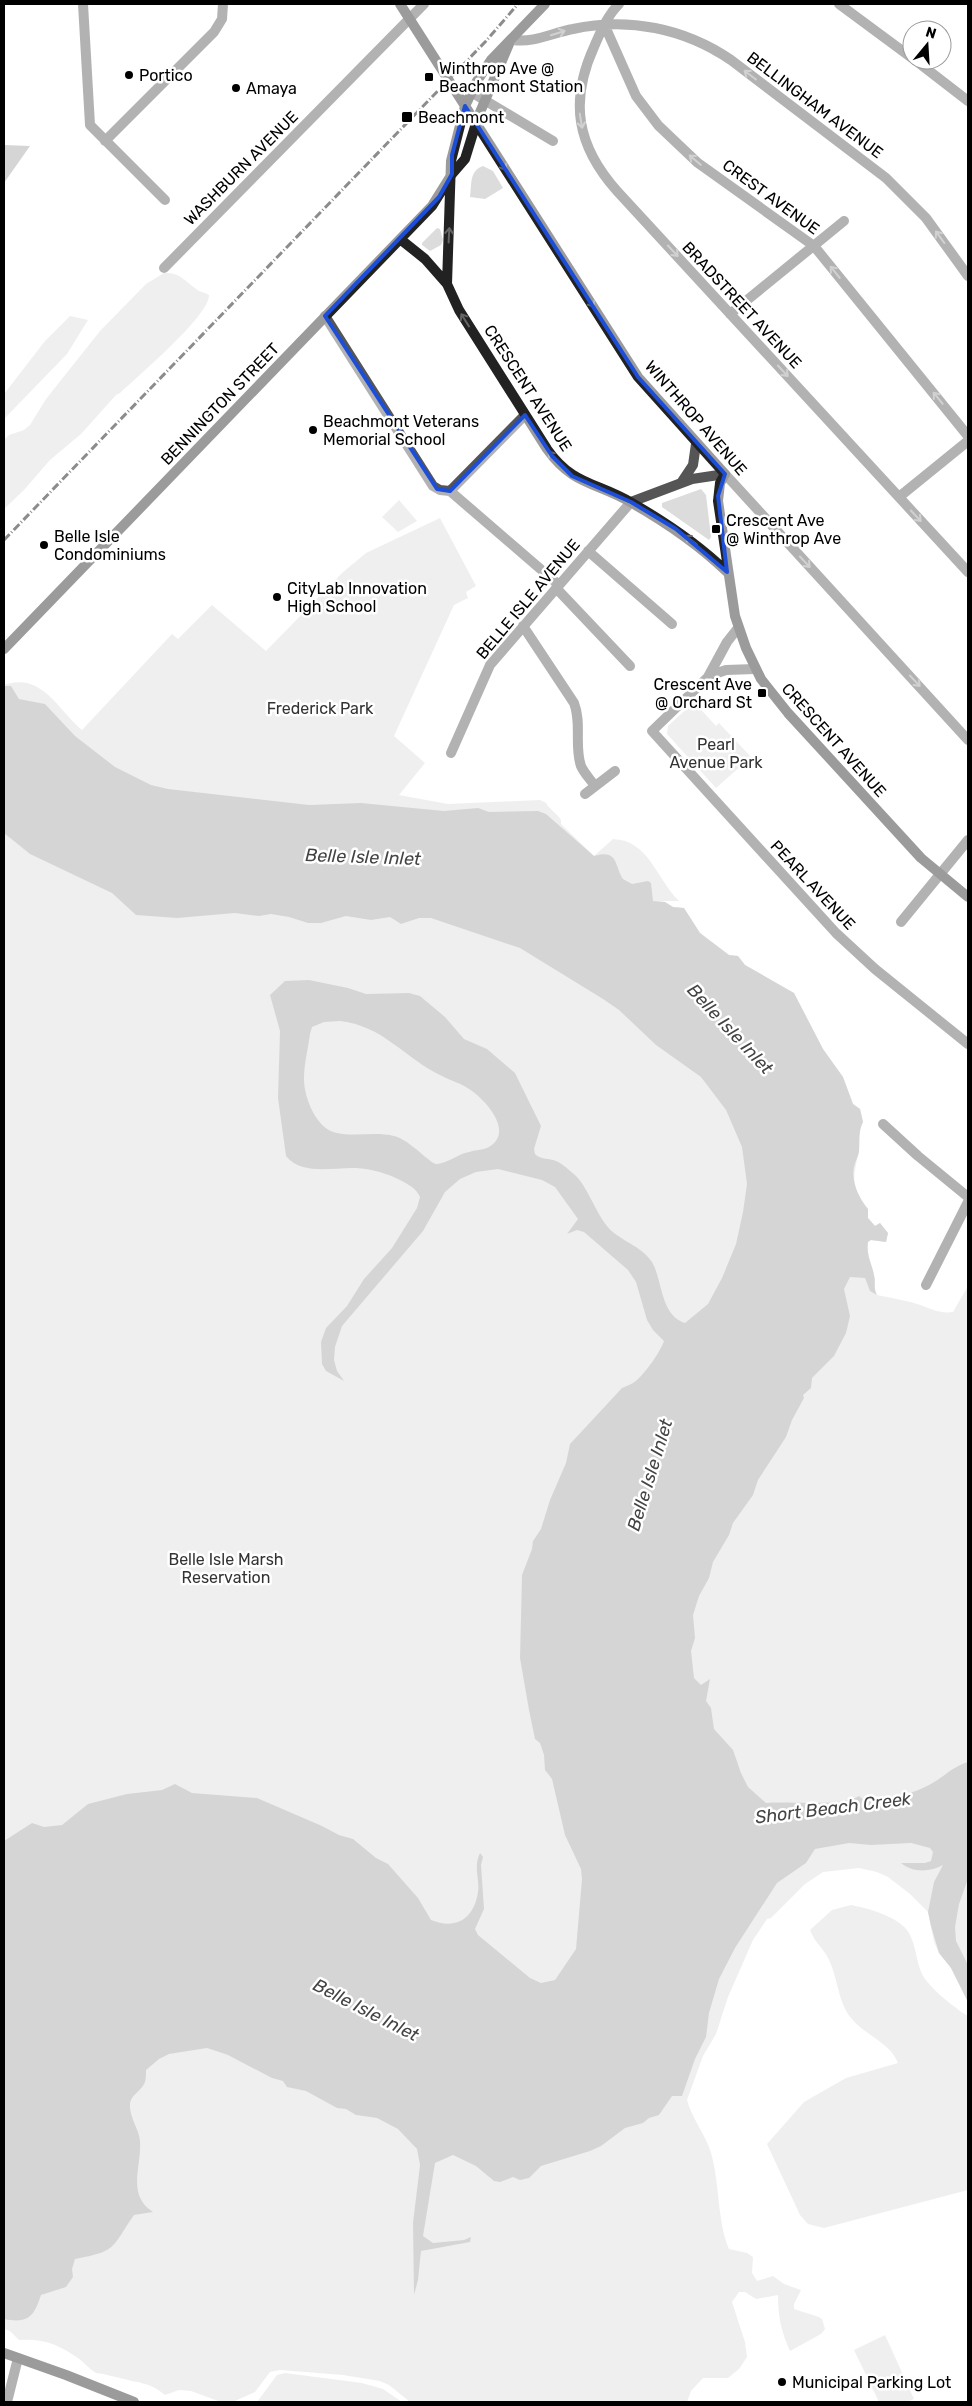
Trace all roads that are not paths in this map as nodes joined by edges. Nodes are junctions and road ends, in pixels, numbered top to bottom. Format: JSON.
{"nodes":[{"id":1,"x":83,"y":4,"type":"edge"},
{"id":2,"x":223,"y":4,"type":"edge"},
{"id":3,"x":400,"y":4,"type":"edge"},
{"id":4,"x":424,"y":4,"type":"edge"},
{"id":5,"x":545,"y":4,"type":"edge"},
{"id":6,"x":618,"y":4,"type":"edge"},
{"id":7,"x":839,"y":4,"type":"edge"},
{"id":8,"x":410,"y":18,"type":"junction"},
{"id":9,"x":604,"y":24,"type":"junction"},
{"id":10,"x":511,"y":42,"type":"junction"},
{"id":11,"x":902,"y":51,"type":"edge"},
{"id":12,"x":928,"y":70,"type":"edge"},
{"id":13,"x":472,"y":92,"type":"junction"},
{"id":14,"x":485,"y":100,"type":"junction"},
{"id":15,"x":968,"y":101,"type":"edge"},
{"id":16,"x":465,"y":106,"type":"junction"},
{"id":17,"x":476,"y":123,"type":"junction"},
{"id":18,"x":106,"y":141,"type":"junction"},
{"id":19,"x":553,"y":141,"type":"dead end"},
{"id":20,"x":452,"y":174,"type":"junction"},
{"id":21,"x":165,"y":200,"type":"dead end"},
{"id":22,"x":844,"y":221,"type":"dead end"},
{"id":23,"x":400,"y":239,"type":"junction"},
{"id":24,"x":814,"y":246,"type":"junction"},
{"id":25,"x":164,"y":268,"type":"dead end"},
{"id":26,"x":968,"y":276,"type":"edge"},
{"id":27,"x":447,"y":284,"type":"junction"},
{"id":28,"x":730,"y":314,"type":"junction"},
{"id":29,"x":326,"y":316,"type":"junction"},
{"id":30,"x":525,"y":415,"type":"junction"},
{"id":31,"x":968,"y":436,"type":"edge"},
{"id":32,"x":968,"y":441,"type":"edge"},
{"id":33,"x":696,"y":444,"type":"junction"},
{"id":34,"x":724,"y":474,"type":"junction"},
{"id":35,"x":680,"y":483,"type":"junction"},
{"id":36,"x":450,"y":491,"type":"junction"},
{"id":37,"x":899,"y":497,"type":"junction"},
{"id":38,"x":630,"y":502,"type":"junction"},
{"id":39,"x":588,"y":551,"type":"junction"},
{"id":40,"x":727,"y":572,"type":"junction"},
{"id":41,"x":968,"y":572,"type":"edge"},
{"id":42,"x":557,"y":586,"type":"junction"},
{"id":43,"x":672,"y":624,"type":"dead end"},
{"id":44,"x":522,"y":626,"type":"junction"},
{"id":45,"x":738,"y":628,"type":"junction"},
{"id":46,"x":4,"y":649,"type":"edge"},
{"id":47,"x":630,"y":666,"type":"dead end"},
{"id":48,"x":755,"y":669,"type":"junction"},
{"id":49,"x":708,"y":677,"type":"junction"},
{"id":50,"x":968,"y":740,"type":"edge"},
{"id":51,"x":451,"y":753,"type":"dead end"},
{"id":52,"x":615,"y":771,"type":"dead end"},
{"id":53,"x":595,"y":786,"type":"junction"},
{"id":54,"x":585,"y":794,"type":"dead end"},
{"id":55,"x":968,"y":840,"type":"edge"},
{"id":56,"x":940,"y":874,"type":"junction"},
{"id":57,"x":968,"y":898,"type":"edge"},
{"id":58,"x":901,"y":922,"type":"dead end"},
{"id":59,"x":968,"y":1044,"type":"edge"},
{"id":60,"x":883,"y":1124,"type":"dead end"},
{"id":61,"x":968,"y":1196,"type":"edge"},
{"id":62,"x":968,"y":1202,"type":"edge"},
{"id":63,"x":926,"y":1285,"type":"dead end"},
{"id":64,"x":4,"y":2353,"type":"edge"},
{"id":65,"x":18,"y":2358,"type":"junction"},
{"id":66,"x":128,"y":2401,"type":"edge"},
{"id":67,"x":7,"y":2402,"type":"edge"}],
"edges":[{"from":1,"to":18,"type":"street"},
{"from":2,"to":18,"type":"street"},
{"from":3,"to":8,"type":"street","name":"WINTHROP AVENUE"},
{"from":4,"to":8,"type":"street","name":"WASHBURN AVENUE"},
{"from":5,"to":10,"type":"street","name":"BENNINGTON STREET"},
{"from":6,"to":9,"type":"street","name":"BRADSTREET AVENUE"},
{"from":7,"to":11,"type":"street"},
{"from":8,"to":16,"type":"street","name":"WINTHROP AVENUE"},
{"from":8,"to":25,"type":"street","name":"WASHBURN AVENUE"},
{"from":10,"to":9,"type":"street","name":"BELLINGHAM AVENUE","one_way":true},
{"from":24,"to":9,"type":"street","name":"CREST AVENUE","one_way":true},
{"from":26,"to":9,"type":"street","name":"BELLINGHAM AVENUE","one_way":true},
{"from":9,"to":28,"type":"street","name":"BRADSTREET AVENUE","one_way":true},
{"from":10,"to":13,"type":"street","name":"BENNINGTON STREET"},
{"from":10,"to":14,"type":"street","name":"BENNINGTON STREET"},
{"from":12,"to":15,"type":"street"},
{"from":13,"to":14,"type":"street"},
{"from":13,"to":16,"type":"street","name":"BENNINGTON STREET"},
{"from":14,"to":17,"type":"street","name":"BENNINGTON STREET"},
{"from":14,"to":19,"type":"street"},
{"from":16,"to":17,"type":"street","name":"WINTHROP AVENUE"},
{"from":16,"to":20,"type":"street","name":"BENNINGTON STREET"},
{"from":17,"to":20,"type":"street","name":"BENNINGTON STREET"},
{"from":17,"to":33,"type":"street","name":"WINTHROP AVENUE","one_way":true},
{"from":18,"to":21,"type":"street"},
{"from":20,"to":23,"type":"street","name":"BENNINGTON STREET"},
{"from":27,"to":20,"type":"street","name":"CRESCENT AVENUE","one_way":true},
{"from":22,"to":24,"type":"street"},
{"from":23,"to":27,"type":"street","name":"CRESCENT AVENUE"},
{"from":23,"to":29,"type":"street","name":"BENNINGTON STREET"},
{"from":24,"to":28,"type":"street"},
{"from":31,"to":24,"type":"street","name":"CREST AVENUE","one_way":true},
{"from":30,"to":27,"type":"street","name":"CRESCENT AVENUE","one_way":true},
{"from":28,"to":37,"type":"street","name":"BRADSTREET AVENUE","one_way":true},
{"from":29,"to":36,"type":"street"},
{"from":29,"to":46,"type":"street","name":"BENNINGTON STREET"},
{"from":30,"to":36,"type":"street"},
{"from":38,"to":30,"type":"street","name":"CRESCENT AVENUE","one_way":true},
{"from":32,"to":37,"type":"street"},
{"from":33,"to":34,"type":"street","name":"WINTHROP AVENUE"},
{"from":33,"to":35,"type":"street"},
{"from":34,"to":35,"type":"street"},
{"from":34,"to":40,"type":"street","name":"CRESCENT AVENUE"},
{"from":34,"to":50,"type":"street","name":"WINTHROP AVENUE","one_way":true},
{"from":35,"to":38,"type":"street"},
{"from":36,"to":42,"type":"street"},
{"from":37,"to":41,"type":"street","name":"BRADSTREET AVENUE","one_way":true},
{"from":38,"to":39,"type":"street","name":"BELLE ISLE AVENUE"},
{"from":40,"to":38,"type":"street","name":"CRESCENT AVENUE","one_way":true},
{"from":39,"to":42,"type":"street","name":"BELLE ISLE AVENUE"},
{"from":39,"to":43,"type":"street"},
{"from":40,"to":45,"type":"street","name":"CRESCENT AVENUE"},
{"from":42,"to":44,"type":"street","name":"BELLE ISLE AVENUE"},
{"from":42,"to":47,"type":"street"},
{"from":44,"to":51,"type":"street","name":"BELLE ISLE AVENUE"},
{"from":44,"to":53,"type":"street"},
{"from":45,"to":48,"type":"street","name":"CRESCENT AVENUE"},
{"from":45,"to":49,"type":"street"},
{"from":48,"to":49,"type":"street"},
{"from":48,"to":56,"type":"street","name":"CRESCENT AVENUE"},
{"from":49,"to":59,"type":"street","name":"PEARL AVENUE"},
{"from":52,"to":53,"type":"street"},
{"from":53,"to":54,"type":"street"},
{"from":55,"to":56,"type":"street"},
{"from":56,"to":57,"type":"street","name":"CRESCENT AVENUE"},
{"from":56,"to":58,"type":"street"},
{"from":60,"to":61,"type":"street"},
{"from":62,"to":63,"type":"street"},
{"from":64,"to":65,"type":"street"},
{"from":65,"to":66,"type":"street"},
{"from":65,"to":67,"type":"street"}]}
